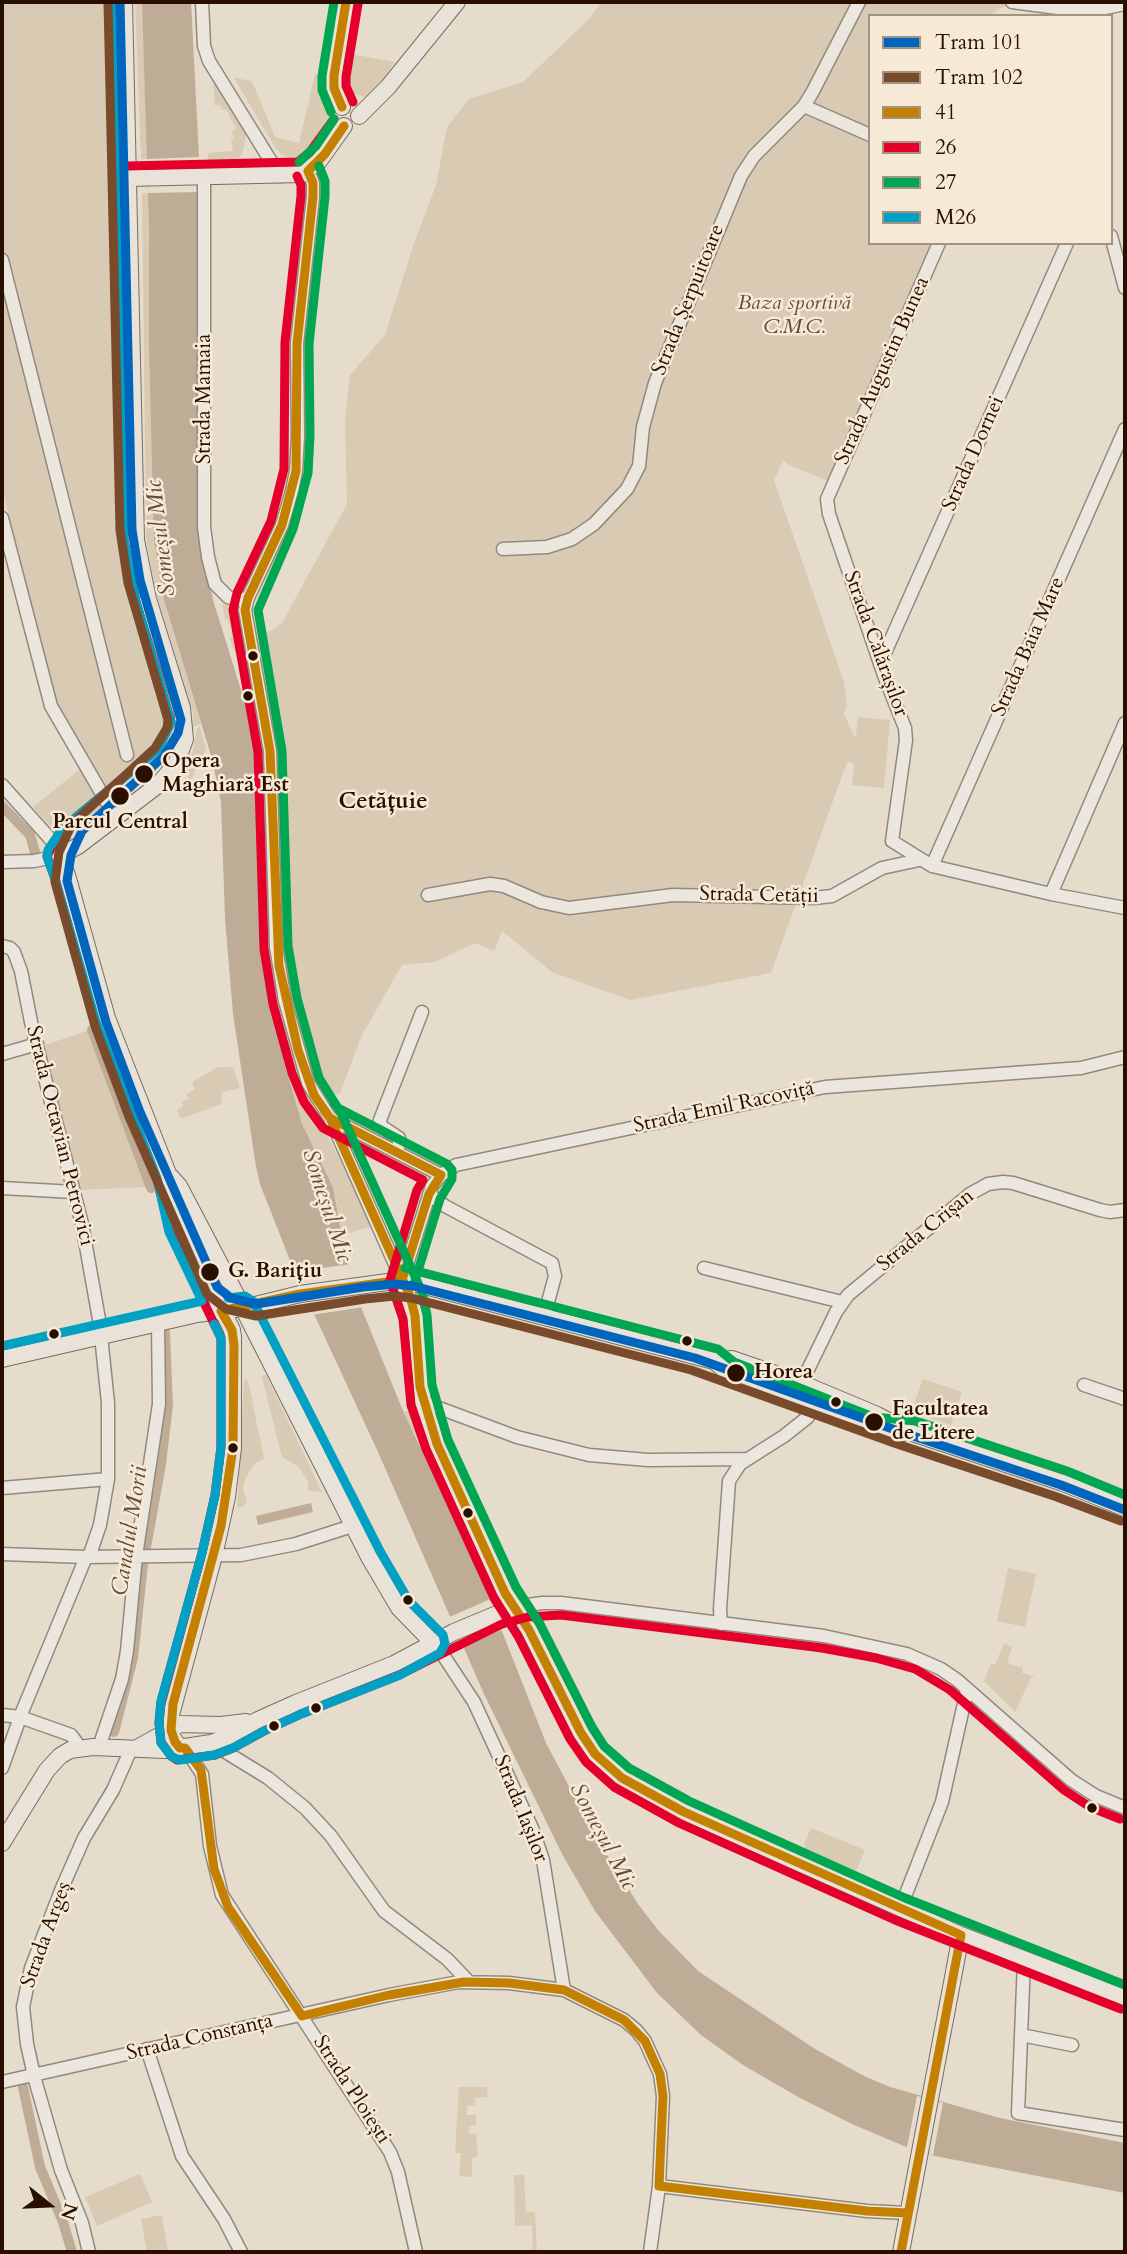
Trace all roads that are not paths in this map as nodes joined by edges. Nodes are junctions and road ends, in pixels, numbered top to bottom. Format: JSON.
{"nodes":[{"id":1,"x":124,"y":2,"type":"edge"},
{"id":2,"x":202,"y":2,"type":"edge"},
{"id":3,"x":346,"y":2,"type":"edge"},
{"id":4,"x":457,"y":2,"type":"edge"},
{"id":5,"x":859,"y":2,"type":"edge"},
{"id":6,"x":1012,"y":2,"type":"edge"},
{"id":7,"x":1125,"y":4,"type":"edge"},
{"id":8,"x":804,"y":106,"type":"junction"},
{"id":9,"x":342,"y":107,"type":"junction"},
{"id":10,"x":359,"y":116,"type":"junction"},
{"id":11,"x":344,"y":126,"type":"junction"},
{"id":12,"x":868,"y":134,"type":"edge"},
{"id":13,"x":308,"y":171,"type":"junction"},
{"id":14,"x":201,"y":175,"type":"junction"},
{"id":15,"x":280,"y":176,"type":"junction"},
{"id":16,"x":128,"y":178,"type":"junction"},
{"id":17,"x":1113,"y":244,"type":"edge"},
{"id":18,"x":938,"y":245,"type":"edge"},
{"id":19,"x":1066,"y":245,"type":"edge"},
{"id":20,"x":2,"y":260,"type":"edge"},
{"id":21,"x":1125,"y":288,"type":"edge"},
{"id":22,"x":1125,"y":429,"type":"edge"},
{"id":23,"x":827,"y":499,"type":"joint"},
{"id":24,"x":2,"y":518,"type":"edge"},
{"id":25,"x":503,"y":549,"type":"dead end"},
{"id":26,"x":248,"y":598,"type":"junction"},
{"id":27,"x":880,"y":664,"type":"junction"},
{"id":28,"x":1125,"y":723,"type":"edge"},
{"id":29,"x":127,"y":755,"type":"dead end"},
{"id":30,"x":2,"y":785,"type":"edge"},
{"id":31,"x":109,"y":806,"type":"dead end"},
{"id":32,"x":892,"y":841,"type":"junction"},
{"id":33,"x":59,"y":856,"type":"junction"},
{"id":34,"x":2,"y":862,"type":"edge"},
{"id":35,"x":926,"y":863,"type":"junction"},
{"id":36,"x":887,"y":867,"type":"junction"},
{"id":37,"x":1051,"y":894,"type":"junction"},
{"id":38,"x":428,"y":895,"type":"dead end"},
{"id":39,"x":1125,"y":908,"type":"edge"},
{"id":40,"x":2,"y":946,"type":"edge"},
{"id":41,"x":422,"y":1012,"type":"dead end"},
{"id":42,"x":37,"y":1044,"type":"junction"},
{"id":43,"x":2,"y":1054,"type":"edge"},
{"id":44,"x":1125,"y":1057,"type":"edge"},
{"id":45,"x":330,"y":1118,"type":"junction"},
{"id":46,"x":395,"y":1151,"type":"junction"},
{"id":47,"x":440,"y":1175,"type":"junction"},
{"id":48,"x":169,"y":1176,"type":"junction"},
{"id":49,"x":2,"y":1188,"type":"edge"},
{"id":50,"x":74,"y":1192,"type":"junction"},
{"id":51,"x":429,"y":1194,"type":"junction"},
{"id":52,"x":1125,"y":1210,"type":"edge"},
{"id":53,"x":386,"y":1240,"type":"junction"},
{"id":54,"x":415,"y":1240,"type":"junction"},
{"id":55,"x":704,"y":1268,"type":"dead end"},
{"id":56,"x":402,"y":1280,"type":"junction"},
{"id":57,"x":842,"y":1303,"type":"junction"},
{"id":58,"x":243,"y":1308,"type":"junction"},
{"id":59,"x":221,"y":1311,"type":"junction"},
{"id":60,"x":544,"y":1317,"type":"junction"},
{"id":61,"x":158,"y":1323,"type":"junction"},
{"id":62,"x":102,"y":1336,"type":"junction"},
{"id":63,"x":2,"y":1359,"type":"edge"},
{"id":64,"x":714,"y":1361,"type":"junction"},
{"id":65,"x":801,"y":1383,"type":"junction"},
{"id":66,"x":1084,"y":1385,"type":"dead end"},
{"id":67,"x":1125,"y":1399,"type":"edge"},
{"id":68,"x":423,"y":1402,"type":"junction"},
{"id":69,"x":802,"y":1402,"type":"junction"},
{"id":70,"x":912,"y":1433,"type":"junction"},
{"id":71,"x":748,"y":1458,"type":"junction"},
{"id":72,"x":108,"y":1479,"type":"junction"},
{"id":73,"x":2,"y":1488,"type":"edge"},
{"id":74,"x":1125,"y":1508,"type":"edge"},
{"id":75,"x":352,"y":1526,"type":"junction"},
{"id":76,"x":2,"y":1554,"type":"edge"},
{"id":77,"x":142,"y":1556,"type":"junction"},
{"id":78,"x":214,"y":1556,"type":"junction"},
{"id":79,"x":88,"y":1557,"type":"junction"},
{"id":80,"x":506,"y":1610,"type":"junction"},
{"id":81,"x":721,"y":1624,"type":"junction"},
{"id":82,"x":433,"y":1643,"type":"junction"},
{"id":83,"x":967,"y":1690,"type":"junction"},
{"id":84,"x":2,"y":1715,"type":"edge"},
{"id":85,"x":20,"y":1717,"type":"junction"},
{"id":86,"x":258,"y":1720,"type":"junction"},
{"id":87,"x":171,"y":1730,"type":"junction"},
{"id":88,"x":211,"y":1744,"type":"junction"},
{"id":89,"x":80,"y":1747,"type":"junction"},
{"id":90,"x":99,"y":1747,"type":"junction"},
{"id":91,"x":183,"y":1748,"type":"junction"},
{"id":92,"x":134,"y":1749,"type":"junction"},
{"id":93,"x":2,"y":1768,"type":"edge"},
{"id":94,"x":1125,"y":1808,"type":"edge"},
{"id":95,"x":2,"y":1843,"type":"edge"},
{"id":96,"x":900,"y":1909,"type":"junction"},
{"id":97,"x":961,"y":1935,"type":"junction"},
{"id":98,"x":1024,"y":1960,"type":"junction"},
{"id":99,"x":469,"y":1982,"type":"junction"},
{"id":100,"x":564,"y":1990,"type":"junction"},
{"id":101,"x":1125,"y":1998,"type":"edge"},
{"id":102,"x":302,"y":2016,"type":"junction"},
{"id":103,"x":1021,"y":2035,"type":"junction"},
{"id":104,"x":1072,"y":2045,"type":"dead end"},
{"id":105,"x":147,"y":2049,"type":"junction"},
{"id":106,"x":34,"y":2077,"type":"junction"},
{"id":107,"x":2,"y":2082,"type":"edge"},
{"id":108,"x":1125,"y":2130,"type":"edge"},
{"id":109,"x":659,"y":2186,"type":"junction"},
{"id":110,"x":907,"y":2213,"type":"junction"},
{"id":111,"x":89,"y":2252,"type":"edge"},
{"id":112,"x":241,"y":2252,"type":"edge"},
{"id":113,"x":416,"y":2252,"type":"edge"},
{"id":114,"x":650,"y":2252,"type":"edge"},
{"id":115,"x":901,"y":2252,"type":"edge"}],
"edges":[{"from":1,"to":16,"type":"main road"},
{"from":2,"to":15,"type":"street"},
{"from":3,"to":9,"type":"main road"},
{"from":4,"to":10,"type":"main road"},
{"from":5,"to":8,"type":"street","name":"Strada Șerpuitoare"},
{"from":6,"to":7,"type":"street"},
{"from":8,"to":12,"type":"street"},
{"from":8,"to":25,"type":"street","name":"Strada Șerpuitoare"},
{"from":9,"to":10,"type":"main road"},
{"from":9,"to":11,"type":"main road"},
{"from":10,"to":11,"type":"main road"},
{"from":11,"to":13,"type":"main road"},
{"from":13,"to":15,"type":"main road"},
{"from":13,"to":26,"type":"street"},
{"from":14,"to":15,"type":"main road"},
{"from":14,"to":16,"type":"main road"},
{"from":14,"to":26,"type":"street","name":"Strada Mamaia"},
{"from":16,"to":33,"type":"main road"},
{"from":17,"to":21,"type":"street"},
{"from":18,"to":23,"type":"street","name":"Strada Augustin Bunea"},
{"from":19,"to":27,"type":"street","name":"Strada Dornei"},
{"from":20,"to":29,"type":"street"},
{"from":22,"to":35,"type":"street","name":"Strada Baia Mare"},
{"from":23,"to":27,"type":"street","name":"Strada Călărașilor"},
{"from":24,"to":31,"type":"street"},
{"from":26,"to":45,"type":"street"},
{"from":27,"to":32,"type":"street","name":"Strada Călărașilor"},
{"from":28,"to":37,"type":"street"},
{"from":30,"to":33,"type":"street"},
{"from":32,"to":35,"type":"street"},
{"from":32,"to":36,"type":"street","name":"Strada Călărașilor"},
{"from":33,"to":34,"type":"street"},
{"from":33,"to":48,"type":"main road"},
{"from":35,"to":36,"type":"street","name":"Strada Cetății"},
{"from":35,"to":37,"type":"street","name":"Strada Cetății"},
{"from":36,"to":38,"type":"street","name":"Strada Cetății"},
{"from":37,"to":39,"type":"street","name":"Strada Cetății"},
{"from":40,"to":42,"type":"street","name":"Strada Octavian Petrovici"},
{"from":41,"to":46,"type":"street"},
{"from":42,"to":43,"type":"street"},
{"from":42,"to":50,"type":"street","name":"Strada Octavian Petrovici"},
{"from":44,"to":47,"type":"street","name":"Strada Emil Racoviță"},
{"from":45,"to":46,"type":"street"},
{"from":45,"to":53,"type":"street"},
{"from":46,"to":47,"type":"street"},
{"from":47,"to":51,"type":"street"},
{"from":48,"to":58,"type":"main road"},
{"from":48,"to":59,"type":"main road"},
{"from":49,"to":50,"type":"street"},
{"from":50,"to":62,"type":"street","name":"Strada Octavian Petrovici"},
{"from":51,"to":54,"type":"street"},
{"from":51,"to":60,"type":"street"},
{"from":52,"to":57,"type":"street","name":"Strada Crișan"},
{"from":53,"to":54,"type":"street"},
{"from":53,"to":56,"type":"street"},
{"from":54,"to":56,"type":"street"},
{"from":55,"to":57,"type":"street"},
{"from":56,"to":58,"type":"main road"},
{"from":56,"to":60,"type":"main road"},
{"from":56,"to":68,"type":"main road"},
{"from":57,"to":65,"type":"street","name":"Strada Crișan"},
{"from":58,"to":59,"type":"main road"},
{"from":58,"to":75,"type":"main road"},
{"from":59,"to":61,"type":"main road"},
{"from":59,"to":78,"type":"main road"},
{"from":60,"to":64,"type":"main road"},
{"from":61,"to":62,"type":"main road"},
{"from":61,"to":77,"type":"street"},
{"from":62,"to":63,"type":"main road"},
{"from":62,"to":72,"type":"street","name":"Strada Octavian Petrovici"},
{"from":64,"to":65,"type":"main road"},
{"from":64,"to":69,"type":"main road"},
{"from":65,"to":69,"type":"street"},
{"from":65,"to":70,"type":"main road"},
{"from":66,"to":67,"type":"street"},
{"from":68,"to":71,"type":"street"},
{"from":68,"to":80,"type":"main road"},
{"from":69,"to":70,"type":"main road"},
{"from":69,"to":71,"type":"street"},
{"from":70,"to":74,"type":"main road"},
{"from":71,"to":81,"type":"street"},
{"from":72,"to":73,"type":"street"},
{"from":72,"to":79,"type":"street","name":"Strada Octavian Petrovici"},
{"from":75,"to":78,"type":"street"},
{"from":75,"to":82,"type":"main road"},
{"from":76,"to":79,"type":"street"},
{"from":77,"to":78,"type":"street"},
{"from":77,"to":79,"type":"street"},
{"from":77,"to":90,"type":"street"},
{"from":78,"to":87,"type":"main road"},
{"from":79,"to":85,"type":"street","name":"Strada Octavian Petrovici"},
{"from":80,"to":81,"type":"street"},
{"from":80,"to":82,"type":"main road"},
{"from":80,"to":96,"type":"main road"},
{"from":81,"to":83,"type":"street"},
{"from":82,"to":86,"type":"main road"},
{"from":82,"to":100,"type":"street","name":"Strada Iașilor"},
{"from":83,"to":94,"type":"street"},
{"from":83,"to":96,"type":"street"},
{"from":84,"to":85,"type":"street"},
{"from":85,"to":89,"type":"street"},
{"from":85,"to":93,"type":"street","name":"Strada Octavian Petrovici"},
{"from":86,"to":87,"type":"main road"},
{"from":86,"to":88,"type":"main road"},
{"from":87,"to":91,"type":"main road"},
{"from":87,"to":92,"type":"main road"},
{"from":88,"to":91,"type":"main road"},
{"from":88,"to":99,"type":"street"},
{"from":89,"to":90,"type":"main road"},
{"from":89,"to":95,"type":"main road"},
{"from":90,"to":92,"type":"main road"},
{"from":91,"to":92,"type":"main road"},
{"from":91,"to":102,"type":"street","name":"Strada Ploiești"},
{"from":92,"to":106,"type":"street","name":"Strada Argeș"},
{"from":96,"to":97,"type":"main road"},
{"from":97,"to":98,"type":"main road"},
{"from":97,"to":110,"type":"main road"},
{"from":98,"to":101,"type":"main road"},
{"from":98,"to":103,"type":"street"},
{"from":99,"to":100,"type":"street","name":"Strada Constanța"},
{"from":99,"to":102,"type":"street","name":"Strada Constanța"},
{"from":100,"to":109,"type":"street","name":"Strada Constanța"},
{"from":102,"to":105,"type":"street","name":"Strada Constanța"},
{"from":102,"to":113,"type":"street","name":"Strada Ploiești"},
{"from":103,"to":104,"type":"street"},
{"from":103,"to":108,"type":"street"},
{"from":105,"to":106,"type":"street","name":"Strada Constanța"},
{"from":105,"to":112,"type":"street"},
{"from":106,"to":107,"type":"street","name":"Strada Constanța"},
{"from":106,"to":111,"type":"street","name":"Strada Argeș"},
{"from":109,"to":110,"type":"street"},
{"from":109,"to":114,"type":"street","name":"Strada Constanța"},
{"from":110,"to":115,"type":"main road"}]}
